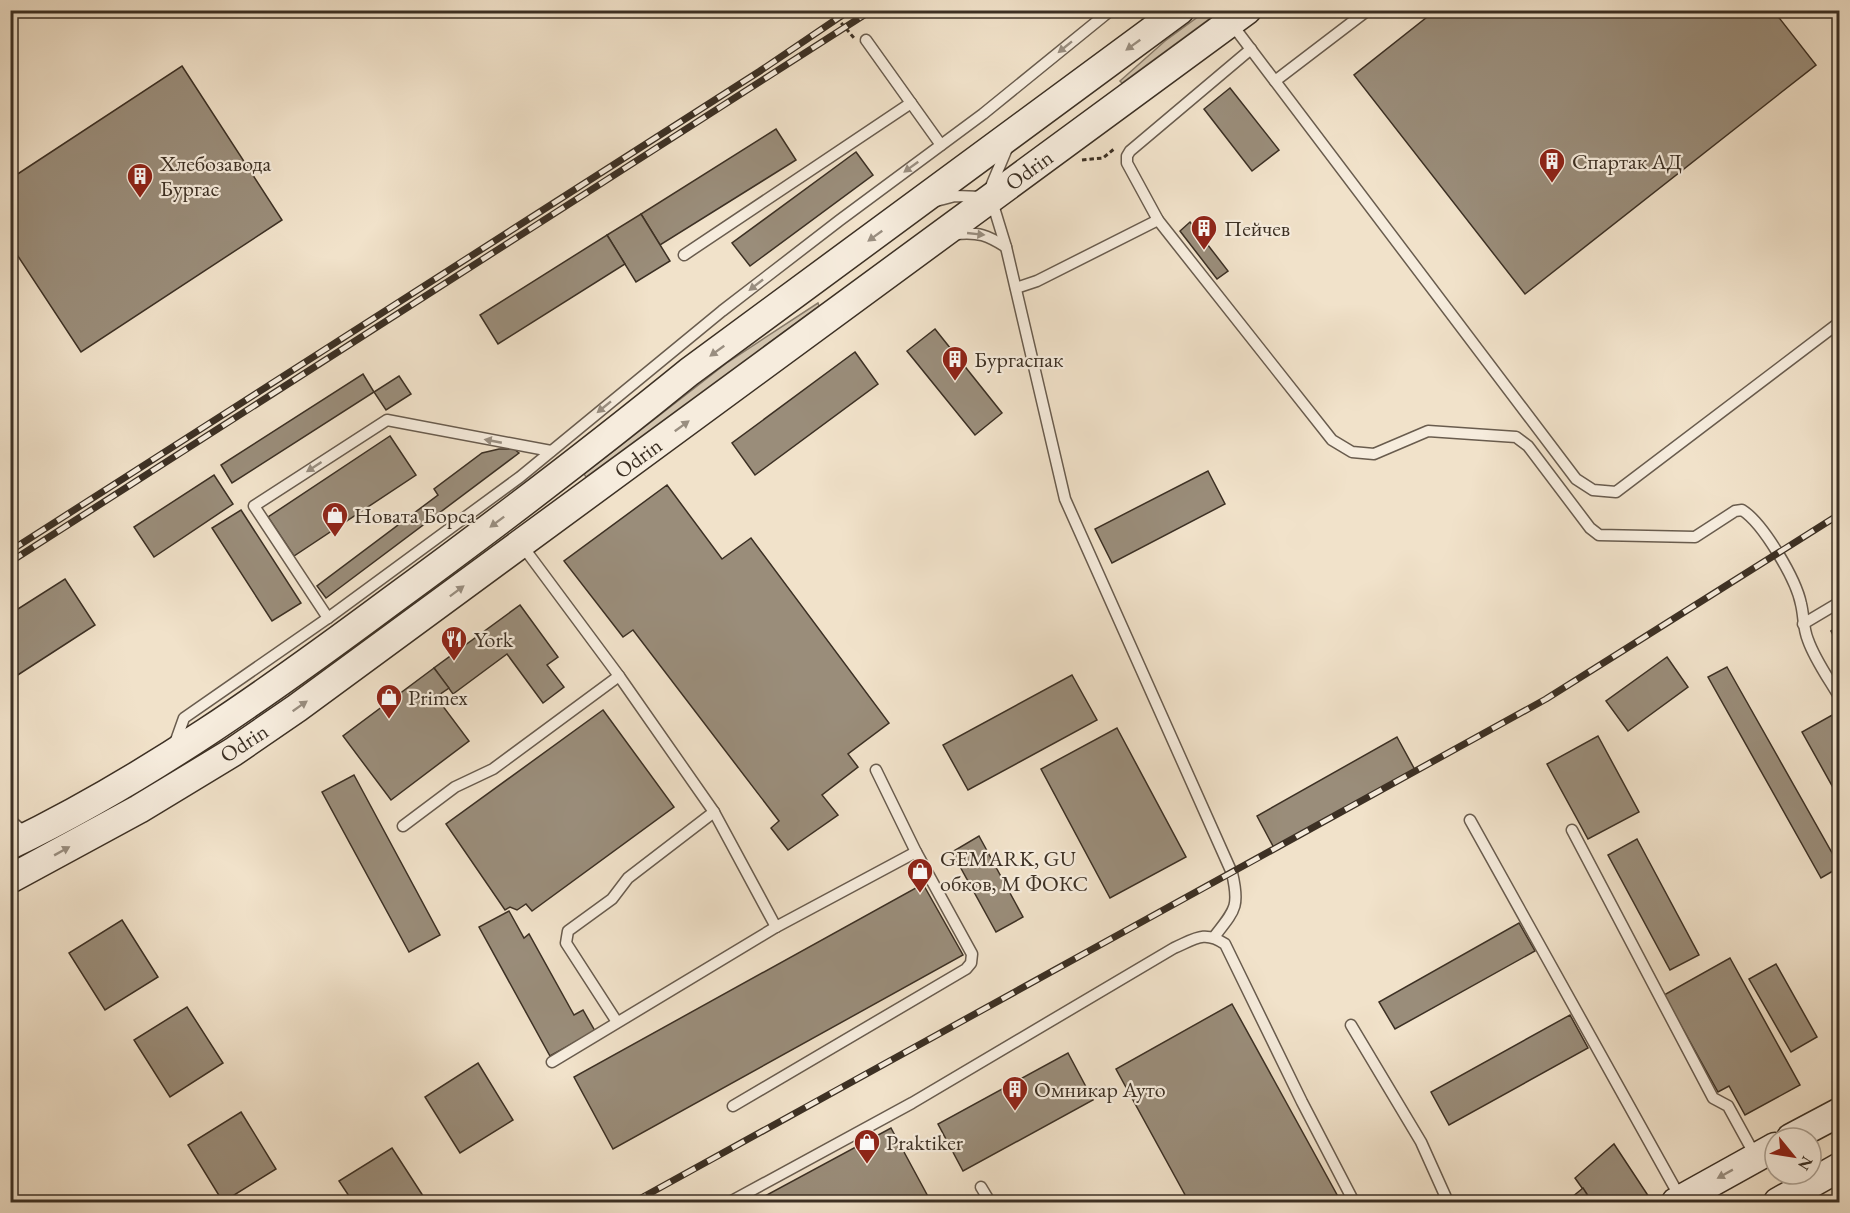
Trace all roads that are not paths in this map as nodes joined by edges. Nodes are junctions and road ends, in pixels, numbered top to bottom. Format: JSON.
{"nodes":[{"id":1,"x":1111,"y":10,"type":"edge"},
{"id":2,"x":1180,"y":10,"type":"edge"},
{"id":3,"x":1368,"y":10,"type":"edge"},
{"id":4,"x":1239,"y":16,"type":"edge"},
{"id":5,"x":866,"y":40,"type":"road end"},
{"id":6,"x":1251,"y":50,"type":"junction"},
{"id":7,"x":1275,"y":81,"type":"junction"},
{"id":8,"x":911,"y":103,"type":"junction"},
{"id":9,"x":1015,"y":132,"type":"junction"},
{"id":10,"x":941,"y":145,"type":"junction"},
{"id":11,"x":991,"y":198,"type":"junction"},
{"id":12,"x":914,"y":207,"type":"junction"},
{"id":13,"x":1158,"y":220,"type":"junction"},
{"id":14,"x":944,"y":234,"type":"junction"},
{"id":15,"x":1006,"y":247,"type":"junction"},
{"id":16,"x":684,"y":255,"type":"dead end"},
{"id":17,"x":1016,"y":288,"type":"junction"},
{"id":18,"x":1839,"y":322,"type":"edge"},
{"id":19,"x":615,"y":432,"type":"junction"},
{"id":20,"x":551,"y":451,"type":"junction"},
{"id":21,"x":521,"y":543,"type":"junction"},
{"id":22,"x":1839,"y":602,"type":"edge"},
{"id":23,"x":328,"y":618,"type":"junction"},
{"id":24,"x":1803,"y":624,"type":"junction"},
{"id":25,"x":619,"y":676,"type":"junction"},
{"id":26,"x":1839,"y":698,"type":"edge"},
{"id":27,"x":171,"y":754,"type":"junction"},
{"id":28,"x":876,"y":770,"type":"dead end"},
{"id":29,"x":714,"y":812,"type":"junction"},
{"id":30,"x":1470,"y":820,"type":"dead end"},
{"id":31,"x":403,"y":826,"type":"dead end"},
{"id":32,"x":1572,"y":830,"type":"dead end"},
{"id":33,"x":17,"y":834,"type":"edge"},
{"id":34,"x":916,"y":852,"type":"junction"},
{"id":35,"x":10,"y":879,"type":"edge"},
{"id":36,"x":776,"y":927,"type":"junction"},
{"id":37,"x":1214,"y":937,"type":"junction"},
{"id":38,"x":617,"y":1022,"type":"junction"},
{"id":39,"x":1351,"y":1025,"type":"dead end"},
{"id":40,"x":552,"y":1062,"type":"dead end"},
{"id":41,"x":733,"y":1106,"type":"dead end"},
{"id":42,"x":1839,"y":1112,"type":"edge"},
{"id":43,"x":1813,"y":1126,"type":"edge"},
{"id":44,"x":1763,"y":1148,"type":"edge"},
{"id":45,"x":1763,"y":1154,"type":"edge"},
{"id":46,"x":1839,"y":1167,"type":"edge"},
{"id":47,"x":981,"y":1187,"type":"dead end"},
{"id":48,"x":1679,"y":1201,"type":"edge"},
{"id":49,"x":730,"y":1203,"type":"edge"},
{"id":50,"x":990,"y":1203,"type":"edge"},
{"id":51,"x":1354,"y":1203,"type":"edge"},
{"id":52,"x":1448,"y":1203,"type":"edge"},
{"id":53,"x":1778,"y":1203,"type":"edge"}],
"edges":[{"from":1,"to":10,"type":"lane","one_way":true},
{"from":2,"to":9,"type":"main road","name":"Odrin","one_way":true},
{"from":3,"to":7,"type":"lane"},
{"from":4,"to":6,"type":"lane"},
{"from":4,"to":11,"type":"main road","name":"Odrin"},
{"from":5,"to":8,"type":"lane"},
{"from":6,"to":7,"type":"lane"},
{"from":6,"to":13,"type":"lane"},
{"from":7,"to":18,"type":"lane"},
{"from":8,"to":10,"type":"lane"},
{"from":8,"to":16,"type":"lane"},
{"from":9,"to":11,"type":"lane"},
{"from":9,"to":12,"type":"main road","name":"Odrin"},
{"from":10,"to":20,"type":"lane","one_way":true},
{"from":11,"to":12,"type":"lane"},
{"from":11,"to":14,"type":"main road","name":"Odrin"},
{"from":11,"to":15,"type":"lane"},
{"from":12,"to":19,"type":"main road","name":"Odrin","one_way":true},
{"from":13,"to":17,"type":"lane"},
{"from":13,"to":24,"type":"lane"},
{"from":14,"to":15,"type":"lane","one_way":true},
{"from":21,"to":14,"type":"main road","name":"Odrin","one_way":true},
{"from":15,"to":17,"type":"lane"},
{"from":17,"to":37,"type":"lane"},
{"from":19,"to":21,"type":"main road"},
{"from":19,"to":27,"type":"main road","name":"Odrin","one_way":true},
{"from":20,"to":23,"type":"lane"},
{"from":20,"to":23,"type":"lane","one_way":true},
{"from":21,"to":25,"type":"lane"},
{"from":35,"to":21,"type":"main road","name":"Odrin","one_way":true},
{"from":22,"to":24,"type":"lane"},
{"from":23,"to":27,"type":"lane"},
{"from":24,"to":26,"type":"lane"},
{"from":25,"to":29,"type":"lane"},
{"from":25,"to":31,"type":"lane"},
{"from":27,"to":33,"type":"main road","name":"Odrin"},
{"from":28,"to":34,"type":"lane"},
{"from":29,"to":36,"type":"lane"},
{"from":29,"to":38,"type":"lane"},
{"from":30,"to":48,"type":"lane"},
{"from":32,"to":44,"type":"lane"},
{"from":34,"to":36,"type":"lane"},
{"from":34,"to":41,"type":"lane"},
{"from":36,"to":38,"type":"lane"},
{"from":37,"to":49,"type":"lane"},
{"from":37,"to":51,"type":"lane"},
{"from":38,"to":40,"type":"lane"},
{"from":39,"to":52,"type":"lane"},
{"from":42,"to":43,"type":"main road"},
{"from":45,"to":48,"type":"main road","one_way":true},
{"from":46,"to":53,"type":"main road"},
{"from":47,"to":50,"type":"lane"}]}
